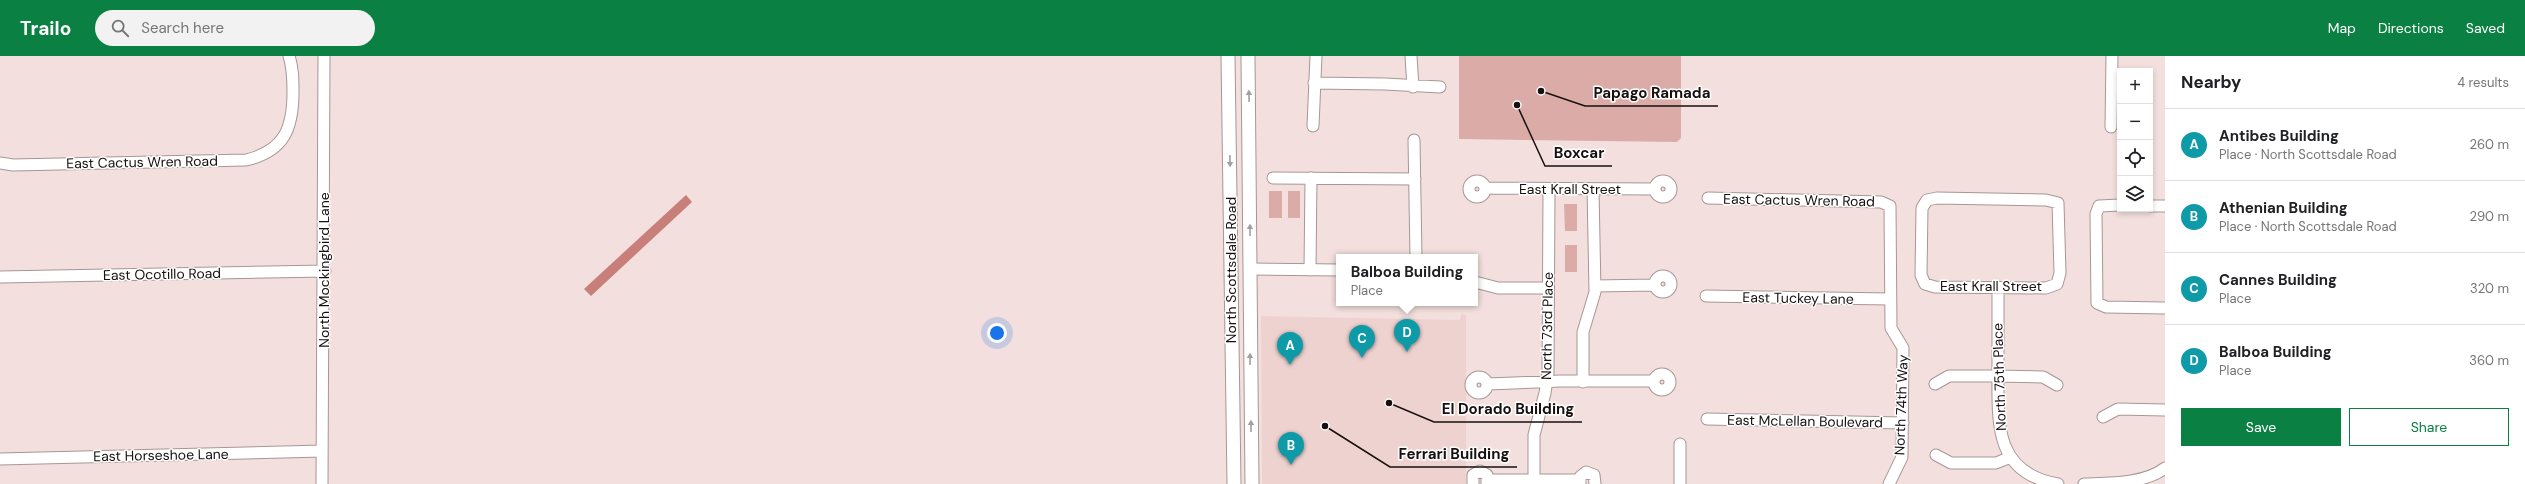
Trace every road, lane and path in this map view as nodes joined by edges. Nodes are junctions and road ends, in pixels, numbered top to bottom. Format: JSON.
{"nodes":[{"id":1,"x":289,"y":56,"type":"edge"},
{"id":2,"x":324,"y":56,"type":"edge"},
{"id":3,"x":1228,"y":56,"type":"edge"},
{"id":4,"x":1248,"y":56,"type":"edge"},
{"id":5,"x":1316,"y":56,"type":"edge"},
{"id":6,"x":1411,"y":56,"type":"edge"},
{"id":7,"x":2112,"y":56,"type":"edge"},
{"id":8,"x":1314,"y":83,"type":"junction"},
{"id":9,"x":1413,"y":87,"type":"junction"},
{"id":10,"x":1440,"y":87,"type":"dead end"},
{"id":11,"x":1313,"y":126,"type":"dead end"},
{"id":12,"x":2111,"y":127,"type":"dead end"},
{"id":13,"x":1414,"y":140,"type":"dead end"},
{"id":14,"x":0,"y":163,"type":"edge"},
{"id":15,"x":1272,"y":178,"type":"dead end"},
{"id":16,"x":1311,"y":178,"type":"junction"},
{"id":17,"x":1415,"y":180,"type":"junction"},
{"id":18,"x":1230,"y":188,"type":"junction"},
{"id":19,"x":1485,"y":188,"type":"dead end"},
{"id":20,"x":1593,"y":189,"type":"junction"},
{"id":21,"x":1654,"y":189,"type":"dead end"},
{"id":22,"x":1549,"y":190,"type":"junction"},
{"id":23,"x":1708,"y":198,"type":"dead end"},
{"id":24,"x":2117,"y":205,"type":"edge"},
{"id":25,"x":1890,"y":206,"type":"joint"},
{"id":26,"x":2153,"y":206,"type":"edge"},
{"id":27,"x":2165,"y":206,"type":"edge"},
{"id":28,"x":1416,"y":254,"type":"edge"},
{"id":29,"x":324,"y":266,"type":"junction"},
{"id":30,"x":1250,"y":269,"type":"junction"},
{"id":31,"x":1310,"y":270,"type":"junction"},
{"id":32,"x":1336,"y":270,"type":"edge"},
{"id":33,"x":0,"y":277,"type":"edge"},
{"id":34,"x":1478,"y":283,"type":"edge"},
{"id":35,"x":1654,"y":285,"type":"dead end"},
{"id":36,"x":1595,"y":286,"type":"junction"},
{"id":37,"x":1998,"y":287,"type":"junction"},
{"id":38,"x":1547,"y":288,"type":"junction"},
{"id":39,"x":1706,"y":296,"type":"dead end"},
{"id":40,"x":1890,"y":299,"type":"junction"},
{"id":41,"x":2165,"y":308,"type":"edge"},
{"id":42,"x":1231,"y":319,"type":"junction"},
{"id":43,"x":1998,"y":376,"type":"junction"},
{"id":44,"x":1654,"y":381,"type":"dead end"},
{"id":45,"x":1583,"y":382,"type":"junction"},
{"id":46,"x":1546,"y":383,"type":"junction"},
{"id":47,"x":1488,"y":384,"type":"dead end"},
{"id":48,"x":1936,"y":384,"type":"dead end"},
{"id":49,"x":2057,"y":385,"type":"dead end"},
{"id":50,"x":1233,"y":398,"type":"junction"},
{"id":51,"x":1251,"y":398,"type":"junction"},
{"id":52,"x":2165,"y":410,"type":"edge"},
{"id":53,"x":2104,"y":417,"type":"dead end"},
{"id":54,"x":1708,"y":419,"type":"dead end"},
{"id":55,"x":1903,"y":423,"type":"junction"},
{"id":56,"x":1680,"y":444,"type":"dead end"},
{"id":57,"x":322,"y":451,"type":"junction"},
{"id":58,"x":1936,"y":455,"type":"dead end"},
{"id":59,"x":2011,"y":457,"type":"junction"},
{"id":60,"x":0,"y":460,"type":"edge"},
{"id":61,"x":2165,"y":468,"type":"edge"},
{"id":62,"x":1488,"y":482,"type":"edge"},
{"id":63,"x":1534,"y":482,"type":"edge"},
{"id":64,"x":1580,"y":482,"type":"edge"},
{"id":65,"x":322,"y":484,"type":"edge"},
{"id":66,"x":1234,"y":484,"type":"edge"},
{"id":67,"x":1252,"y":484,"type":"edge"},
{"id":68,"x":1473,"y":484,"type":"edge"},
{"id":69,"x":1595,"y":484,"type":"edge"},
{"id":70,"x":1680,"y":484,"type":"edge"},
{"id":71,"x":1889,"y":484,"type":"edge"},
{"id":72,"x":2058,"y":484,"type":"edge"},
{"id":73,"x":2084,"y":484,"type":"edge"},
{"id":74,"x":2123,"y":484,"type":"edge"}],
"edges":[{"from":1,"to":14,"type":"street","name":"East Cactus Wren Road"},
{"from":2,"to":29,"type":"street","name":"North Mockingbird Lane"},
{"from":3,"to":18,"type":"main road","name":"North Scottsdale Road","one_way":true},
{"from":30,"to":4,"type":"main road","name":"North Scottsdale Road","one_way":true},
{"from":5,"to":8,"type":"street"},
{"from":6,"to":9,"type":"street"},
{"from":7,"to":12,"type":"street"},
{"from":8,"to":9,"type":"street"},
{"from":8,"to":11,"type":"street"},
{"from":9,"to":10,"type":"street"},
{"from":13,"to":17,"type":"street"},
{"from":15,"to":16,"type":"street"},
{"from":16,"to":17,"type":"street"},
{"from":16,"to":31,"type":"street"},
{"from":17,"to":28,"type":"street"},
{"from":18,"to":30,"type":"main road"},
{"from":18,"to":42,"type":"main road","name":"North Scottsdale Road"},
{"from":19,"to":22,"type":"street","name":"East Krall Street"},
{"from":20,"to":21,"type":"street","name":"East Krall Street"},
{"from":20,"to":22,"type":"street","name":"East Krall Street"},
{"from":20,"to":36,"type":"street"},
{"from":22,"to":38,"type":"street","name":"North 73rd Place"},
{"from":23,"to":25,"type":"street","name":"East Cactus Wren Road"},
{"from":24,"to":41,"type":"street"},
{"from":25,"to":40,"type":"street","name":"North 74th Way"},
{"from":26,"to":27,"type":"street"},
{"from":29,"to":33,"type":"street","name":"East Ocotillo Road"},
{"from":29,"to":57,"type":"street","name":"North Mockingbird Lane"},
{"from":30,"to":31,"type":"street"},
{"from":30,"to":42,"type":"main road"},
{"from":51,"to":30,"type":"main road","name":"North Scottsdale Road","one_way":true},
{"from":31,"to":32,"type":"street"},
{"from":34,"to":38,"type":"street"},
{"from":35,"to":36,"type":"street"},
{"from":36,"to":45,"type":"street"},
{"from":37,"to":37,"type":"street","name":"East Krall Street"},
{"from":37,"to":43,"type":"street","name":"North 75th Place"},
{"from":38,"to":46,"type":"street","name":"North 73rd Place"},
{"from":39,"to":40,"type":"street","name":"East Tuckey Lane"},
{"from":40,"to":55,"type":"street","name":"North 74th Way"},
{"from":42,"to":50,"type":"main road","name":"North Scottsdale Road"},
{"from":43,"to":48,"type":"street"},
{"from":43,"to":49,"type":"street"},
{"from":43,"to":59,"type":"street","name":"North 75th Place"},
{"from":44,"to":45,"type":"street"},
{"from":45,"to":46,"type":"street"},
{"from":46,"to":47,"type":"street"},
{"from":46,"to":63,"type":"street","name":"North 73rd Place"},
{"from":50,"to":51,"type":"main road"},
{"from":50,"to":66,"type":"main road","name":"North Scottsdale Road"},
{"from":67,"to":51,"type":"main road","name":"North Scottsdale Road","one_way":true},
{"from":52,"to":53,"type":"street"},
{"from":54,"to":55,"type":"street","name":"East McLellan Boulevard"},
{"from":55,"to":71,"type":"street","name":"North 74th Way"},
{"from":56,"to":70,"type":"street"},
{"from":57,"to":60,"type":"street","name":"East Horseshoe Lane"},
{"from":57,"to":65,"type":"street","name":"North Mockingbird Lane"},
{"from":58,"to":59,"type":"street"},
{"from":59,"to":72,"type":"street","name":"North 75th Place"},
{"from":61,"to":74,"type":"street"},
{"from":62,"to":63,"type":"street"},
{"from":62,"to":68,"type":"street"},
{"from":63,"to":64,"type":"street"},
{"from":64,"to":69,"type":"street"},
{"from":73,"to":74,"type":"street"}]}
